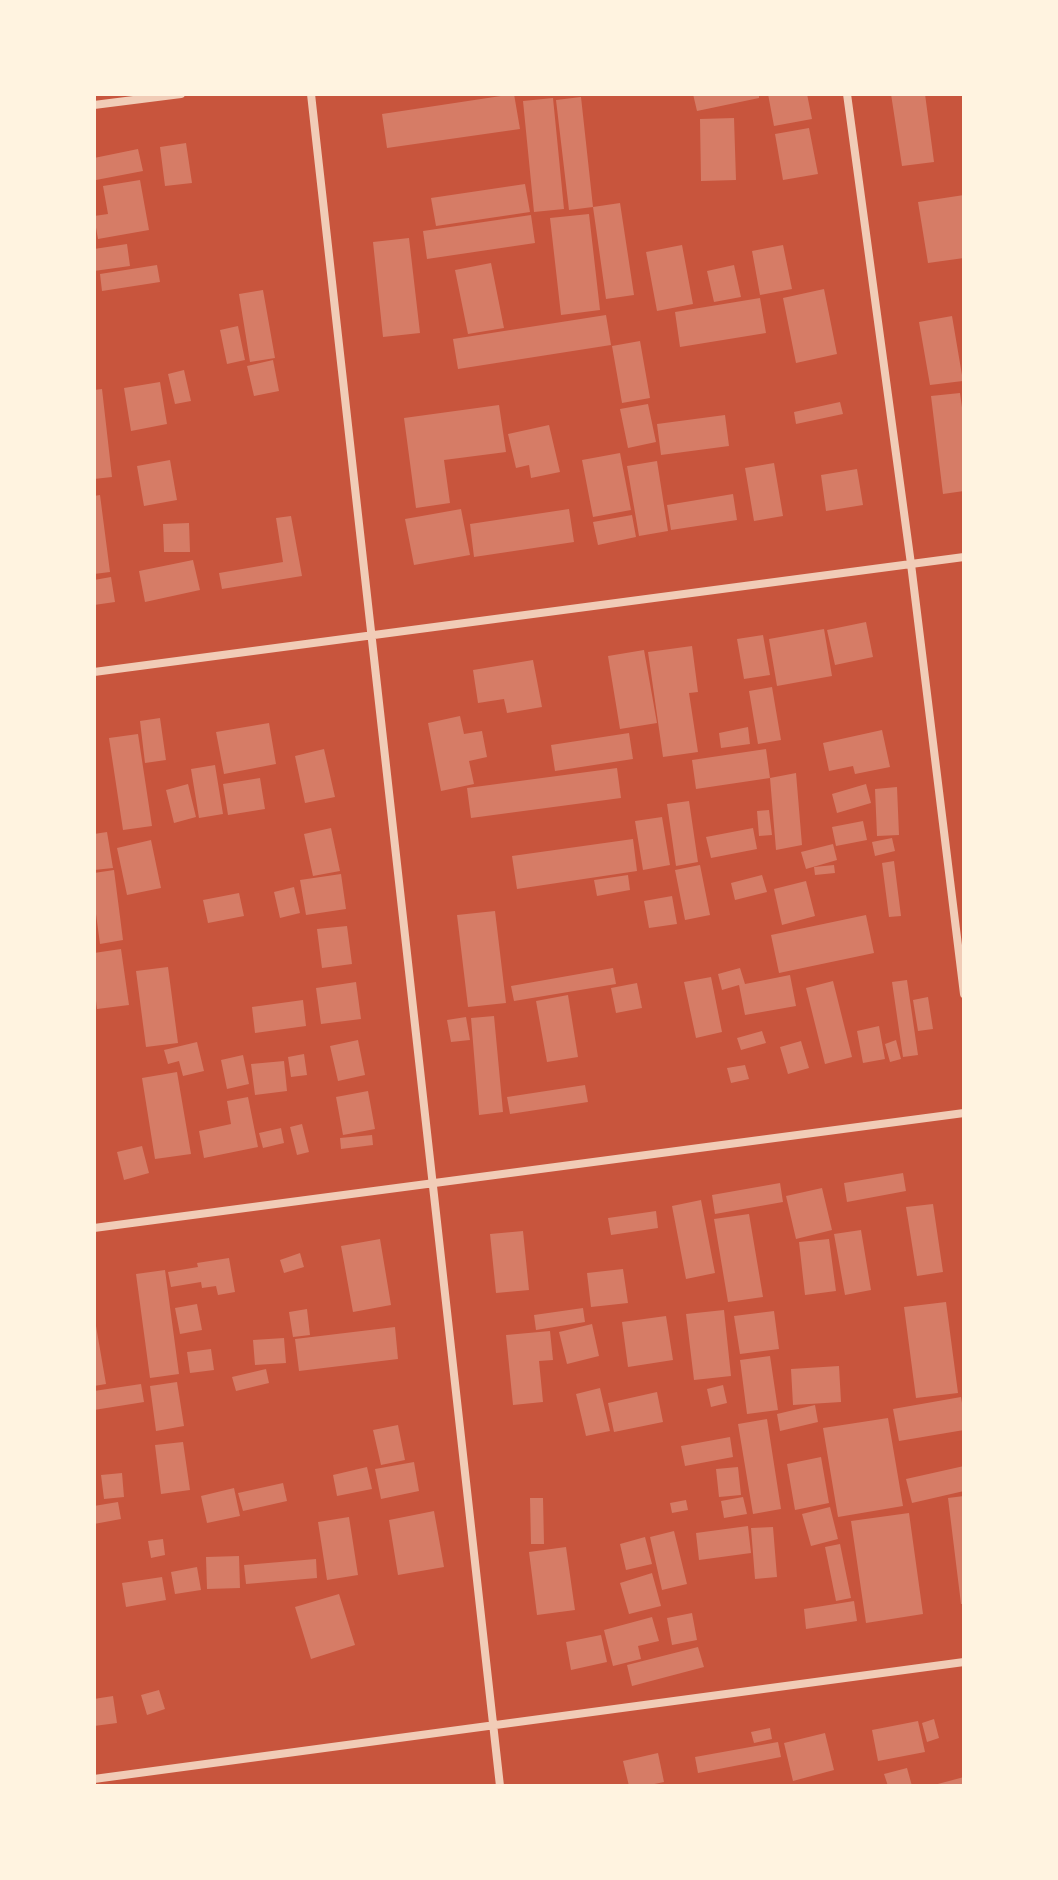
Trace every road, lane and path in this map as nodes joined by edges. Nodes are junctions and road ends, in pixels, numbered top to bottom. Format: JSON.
{"nodes":[{"id":1,"x":181,"y":94,"type":"edge"},
{"id":2,"x":311,"y":94,"type":"edge"},
{"id":3,"x":847,"y":94,"type":"edge"},
{"id":4,"x":94,"y":105,"type":"edge"},
{"id":5,"x":964,"y":557,"type":"edge"},
{"id":6,"x":911,"y":564,"type":"junction"},
{"id":7,"x":371,"y":636,"type":"junction"},
{"id":8,"x":94,"y":672,"type":"edge"},
{"id":9,"x":964,"y":994,"type":"edge"},
{"id":10,"x":964,"y":1113,"type":"edge"},
{"id":11,"x":432,"y":1183,"type":"junction"},
{"id":12,"x":94,"y":1228,"type":"edge"},
{"id":13,"x":964,"y":1662,"type":"edge"},
{"id":14,"x":493,"y":1725,"type":"junction"},
{"id":15,"x":94,"y":1779,"type":"edge"},
{"id":16,"x":500,"y":1786,"type":"edge"}],
"edges":[{"from":1,"to":4,"type":"street"},
{"from":2,"to":7,"type":"street"},
{"from":3,"to":6,"type":"street"},
{"from":5,"to":6,"type":"street"},
{"from":6,"to":7,"type":"street"},
{"from":6,"to":9,"type":"street"},
{"from":7,"to":8,"type":"street"},
{"from":7,"to":11,"type":"street"},
{"from":10,"to":11,"type":"street"},
{"from":11,"to":12,"type":"street"},
{"from":11,"to":14,"type":"street"},
{"from":13,"to":14,"type":"street"},
{"from":14,"to":15,"type":"street"},
{"from":14,"to":16,"type":"street"}]}
